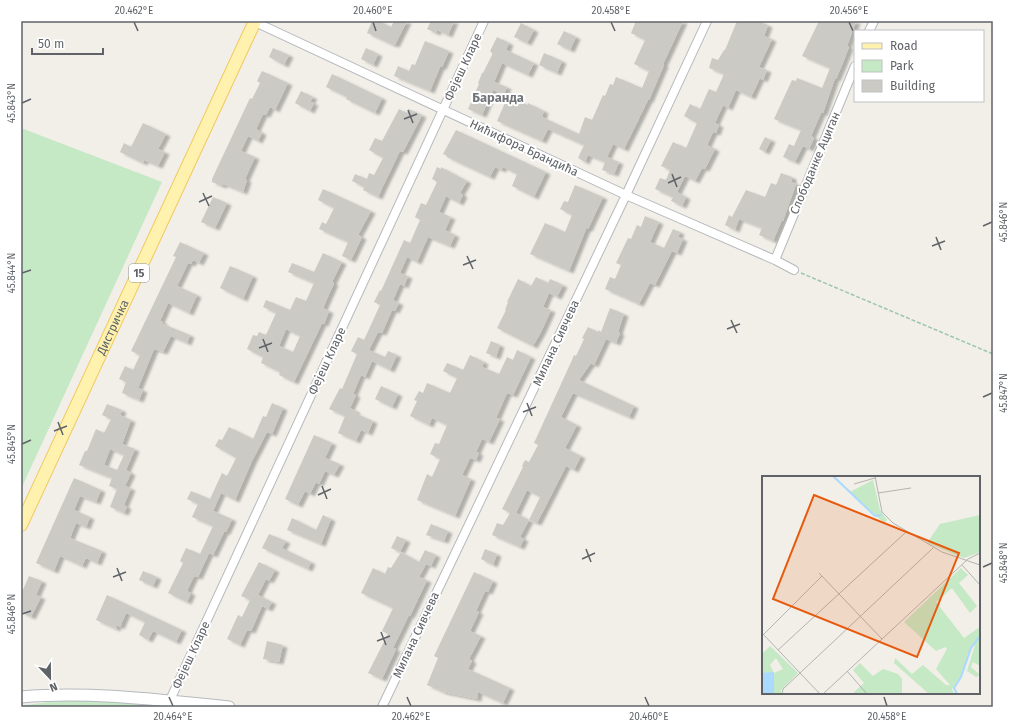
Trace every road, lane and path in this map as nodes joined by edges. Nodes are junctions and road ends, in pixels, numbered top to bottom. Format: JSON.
{"nodes":[{"id":1,"x":255,"y":21,"type":"edge"},
{"id":2,"x":484,"y":21,"type":"edge"},
{"id":3,"x":707,"y":21,"type":"edge"},
{"id":4,"x":854,"y":68,"type":"edge"},
{"id":5,"x":443,"y":110,"type":"junction"},
{"id":6,"x":626,"y":195,"type":"junction"},
{"id":7,"x":775,"y":260,"type":"junction"},
{"id":8,"x":794,"y":270,"type":"joint"},
{"id":9,"x":993,"y":354,"type":"edge"},
{"id":10,"x":21,"y":526,"type":"edge"},
{"id":11,"x":21,"y":697,"type":"edge"},
{"id":12,"x":170,"y":700,"type":"junction"},
{"id":13,"x":229,"y":707,"type":"edge"},
{"id":14,"x":382,"y":707,"type":"edge"}],
"edges":[{"from":1,"to":5,"type":"street","name":"Нићифора Брандића"},
{"from":1,"to":10,"type":"main road","name":"Дистричка","number":"15"},
{"from":2,"to":5,"type":"street","name":"Фејеш Кларе"},
{"from":3,"to":6,"type":"street","name":"Милана Сивчева"},
{"from":4,"to":7,"type":"street","name":"Слободанке Ациган"},
{"from":5,"to":6,"type":"street","name":"Нићифора Брандића"},
{"from":5,"to":12,"type":"street","name":"Фејеш Кларе"},
{"from":6,"to":7,"type":"street","name":"Нићифора Брандића"},
{"from":6,"to":14,"type":"street","name":"Милана Сивчева"},
{"from":7,"to":8,"type":"street","name":"Нићифора Брандића"},
{"from":8,"to":9,"type":"path"},
{"from":11,"to":12,"type":"main road"},
{"from":12,"to":13,"type":"main road"}]}
